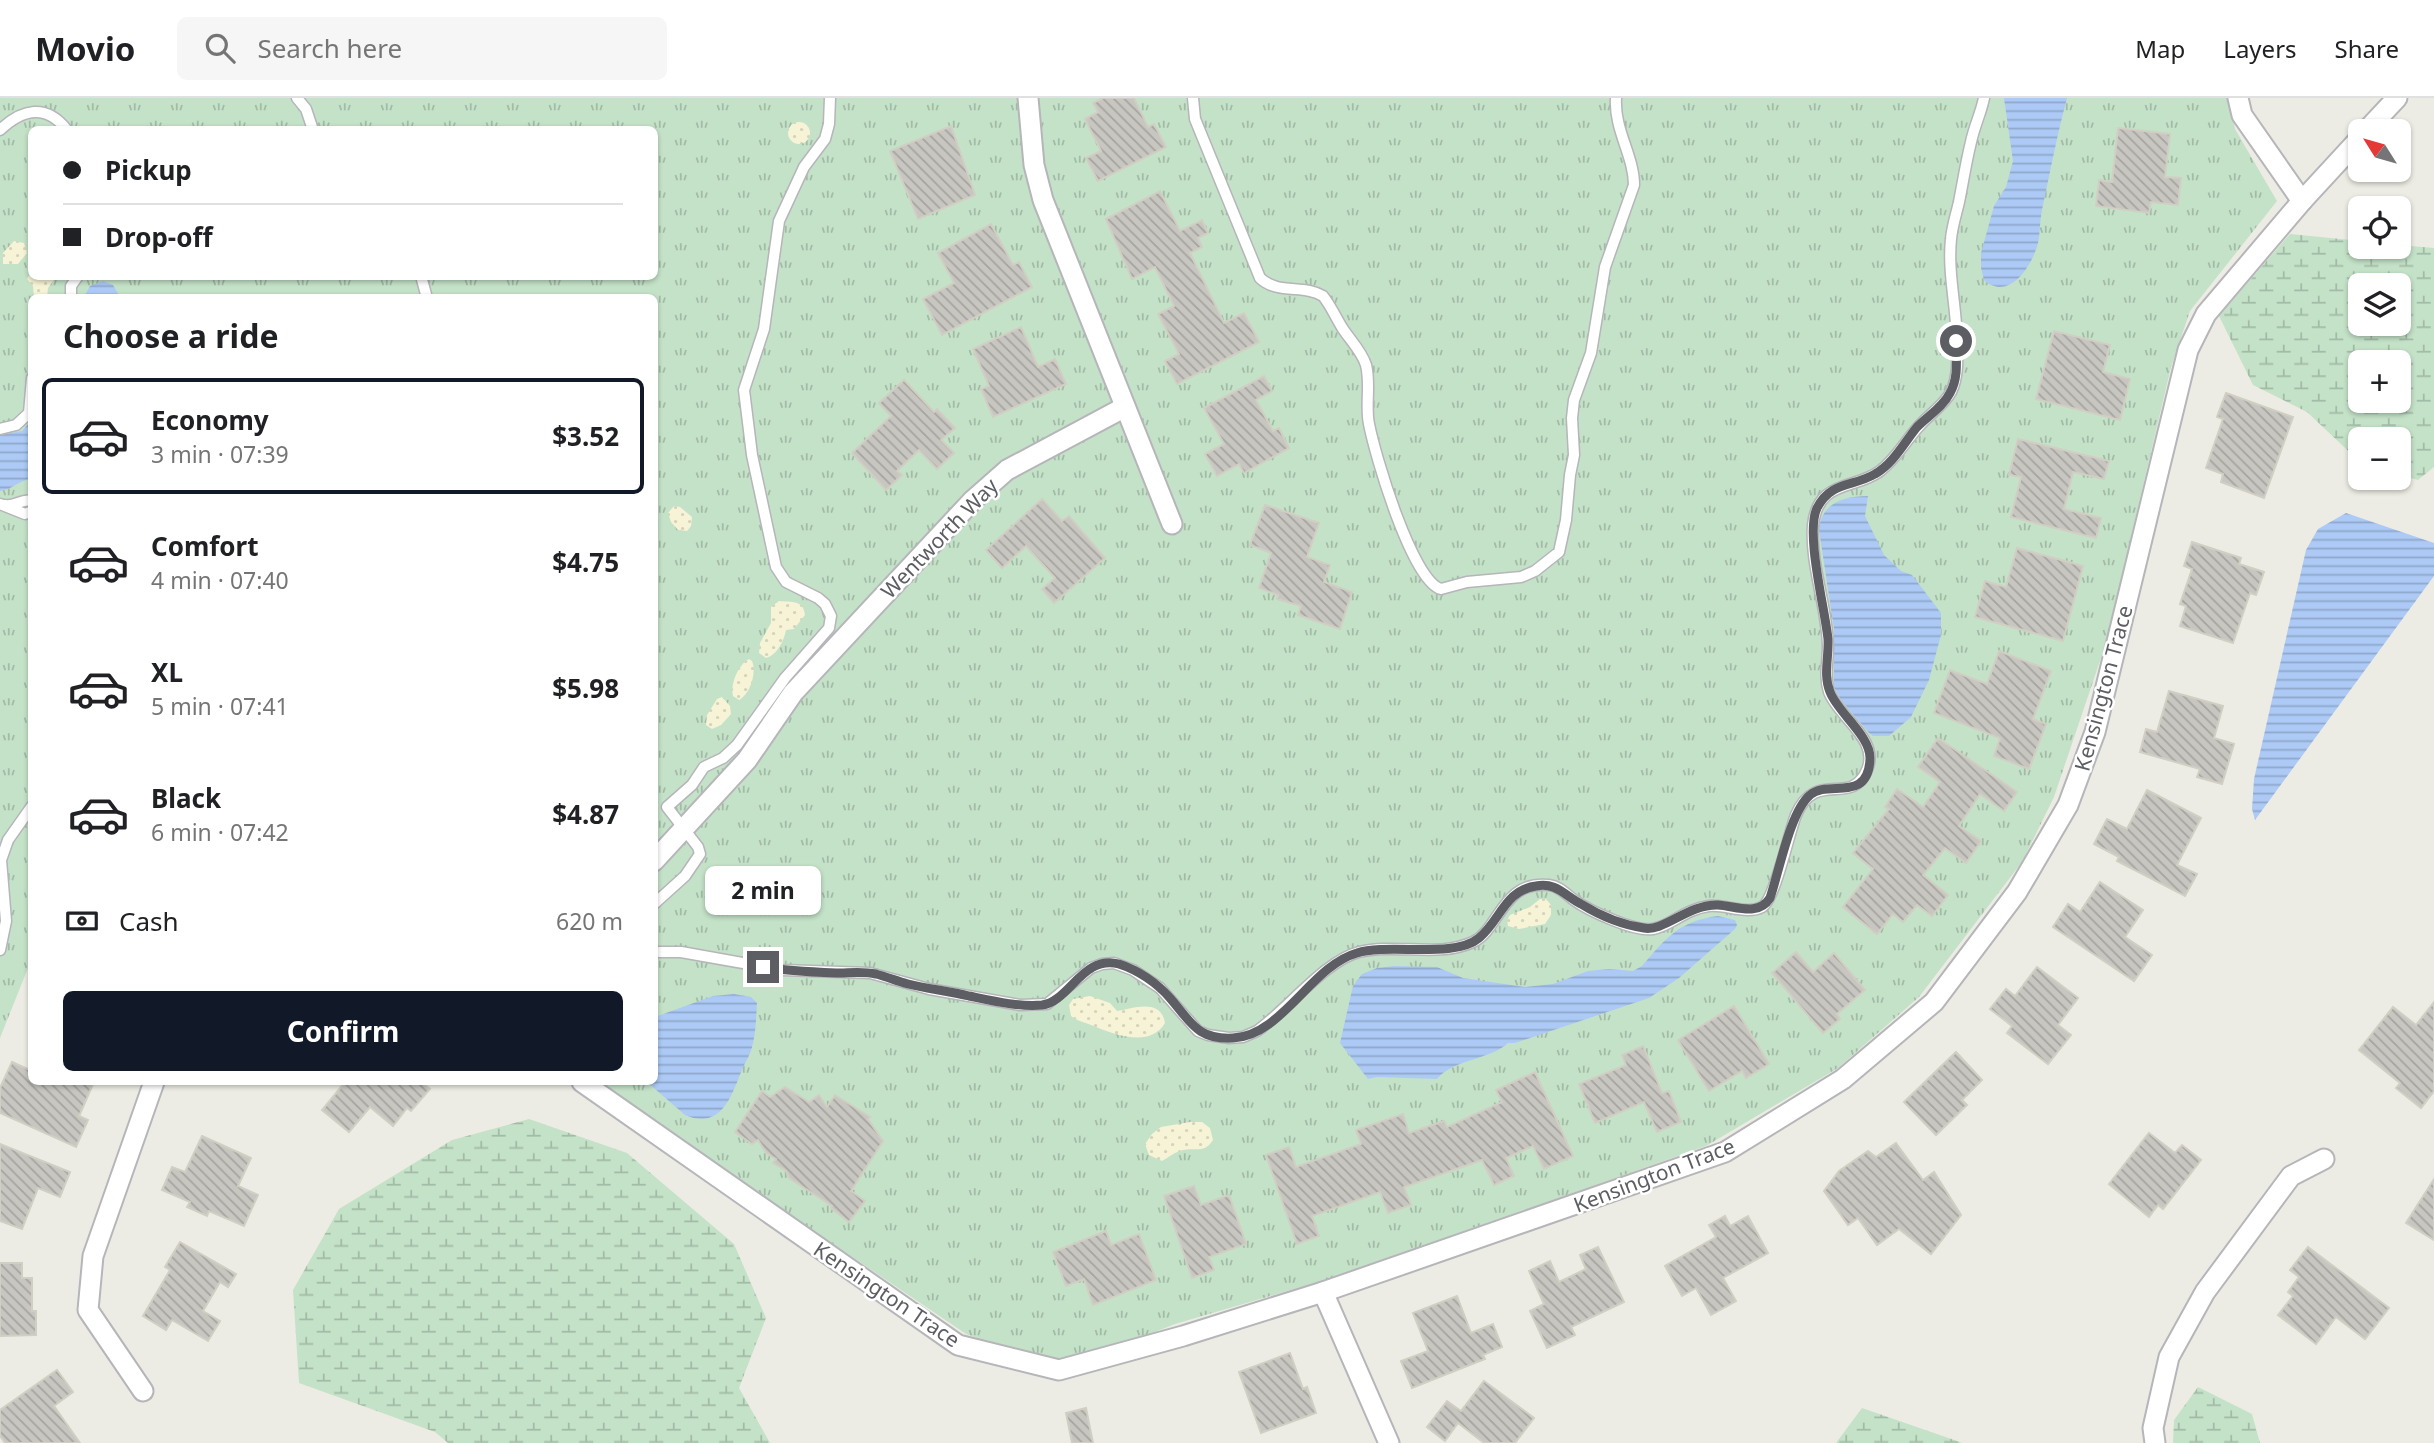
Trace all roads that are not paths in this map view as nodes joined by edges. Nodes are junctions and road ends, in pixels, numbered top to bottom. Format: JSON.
{"nodes":[{"id":1,"x":297,"y":98,"type":"edge"},
{"id":2,"x":830,"y":98,"type":"edge"},
{"id":3,"x":1028,"y":98,"type":"edge"},
{"id":4,"x":1192,"y":98,"type":"edge"},
{"id":5,"x":1616,"y":98,"type":"edge"},
{"id":6,"x":1984,"y":98,"type":"edge"},
{"id":7,"x":2238,"y":98,"type":"edge"},
{"id":8,"x":2397,"y":98,"type":"edge"},
{"id":9,"x":2377,"y":119,"type":"edge"},
{"id":10,"x":64,"y":126,"type":"edge"},
{"id":11,"x":312,"y":126,"type":"edge"},
{"id":12,"x":0,"y":130,"type":"edge"},
{"id":13,"x":2348,"y":151,"type":"edge"},
{"id":14,"x":2302,"y":201,"type":"junction"},
{"id":15,"x":1125,"y":407,"type":"junction"},
{"id":16,"x":28,"y":414,"type":"edge"},
{"id":17,"x":0,"y":429,"type":"edge"},
{"id":18,"x":28,"y":501,"type":"edge"},
{"id":19,"x":2,"y":505,"type":"edge"},
{"id":20,"x":28,"y":513,"type":"edge"},
{"id":21,"x":1172,"y":524,"type":"dead end"},
{"id":22,"x":28,"y":812,"type":"edge"},
{"id":23,"x":683,"y":829,"type":"junction"},
{"id":24,"x":658,"y":857,"type":"edge"},
{"id":25,"x":658,"y":901,"type":"edge"},
{"id":26,"x":0,"y":950,"type":"edge"},
{"id":27,"x":658,"y":952,"type":"edge"},
{"id":28,"x":153,"y":1085,"type":"edge"},
{"id":29,"x":586,"y":1085,"type":"edge"},
{"id":30,"x":2325,"y":1159,"type":"dead end"},
{"id":31,"x":1323,"y":1292,"type":"junction"},
{"id":32,"x":143,"y":1391,"type":"dead end"},
{"id":33,"x":1389,"y":1443,"type":"edge"},
{"id":34,"x":2155,"y":1443,"type":"edge"}],
"edges":[{"from":1,"to":11,"type":"lane"},
{"from":2,"to":23,"type":"lane"},
{"from":3,"to":15,"type":"street"},
{"from":4,"to":5,"type":"lane"},
{"from":6,"to":27,"type":"lane"},
{"from":7,"to":14,"type":"street"},
{"from":8,"to":9,"type":"street"},
{"from":10,"to":12,"type":"lane"},
{"from":13,"to":14,"type":"street","name":"Kensington Trace"},
{"from":14,"to":31,"type":"street","name":"Kensington Trace"},
{"from":15,"to":21,"type":"street"},
{"from":15,"to":23,"type":"street","name":"Wentworth Way"},
{"from":16,"to":17,"type":"lane"},
{"from":18,"to":19,"type":"lane"},
{"from":19,"to":20,"type":"lane"},
{"from":22,"to":26,"type":"lane"},
{"from":23,"to":24,"type":"street","name":"Wentworth Way"},
{"from":23,"to":25,"type":"lane"},
{"from":28,"to":32,"type":"street"},
{"from":29,"to":31,"type":"street","name":"Kensington Trace"},
{"from":30,"to":34,"type":"street"},
{"from":31,"to":33,"type":"street"}]}
